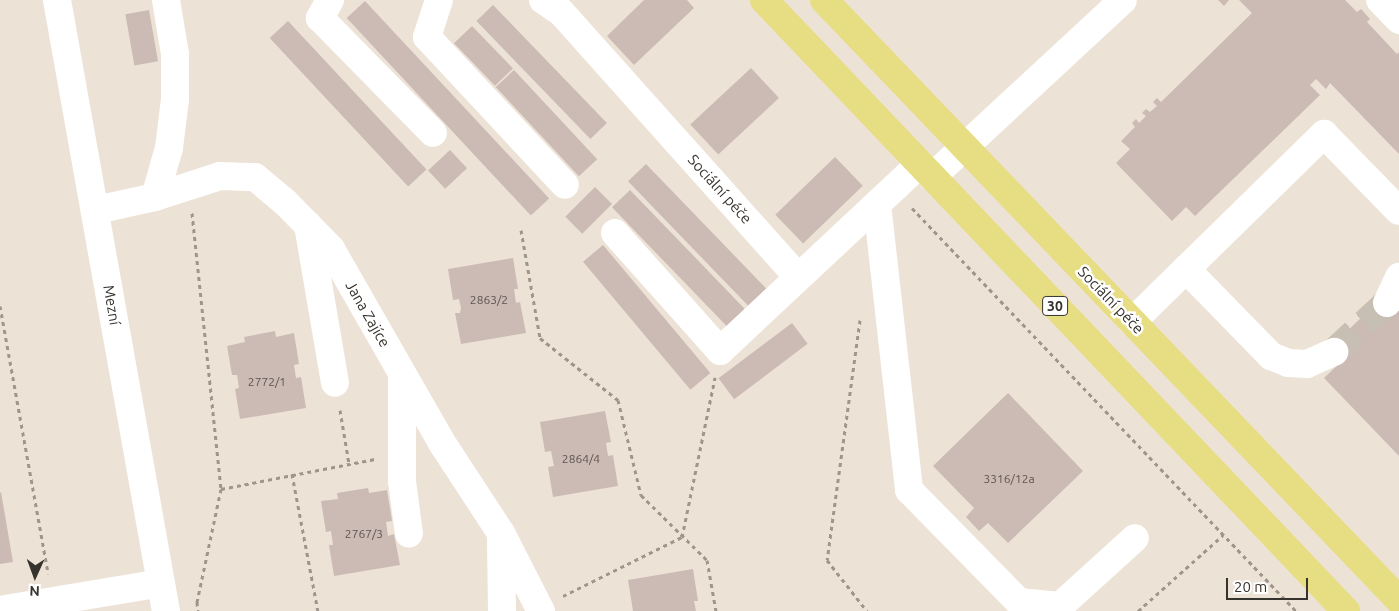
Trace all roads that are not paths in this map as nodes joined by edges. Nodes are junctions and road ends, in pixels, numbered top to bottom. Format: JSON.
{"nodes":[{"id":1,"x":57,"y":0,"type":"edge"},
{"id":2,"x":166,"y":0,"type":"edge"},
{"id":3,"x":330,"y":0,"type":"edge"},
{"id":4,"x":439,"y":0,"type":"edge"},
{"id":5,"x":764,"y":0,"type":"edge"},
{"id":6,"x":824,"y":0,"type":"edge"},
{"id":7,"x":1123,"y":0,"type":"edge"},
{"id":8,"x":1380,"y":0,"type":"edge"},
{"id":9,"x":559,"y":4,"type":"edge"},
{"id":10,"x":1399,"y":20,"type":"edge"},
{"id":11,"x":433,"y":133,"type":"dead end"},
{"id":12,"x":965,"y":149,"type":"junction"},
{"id":13,"x":926,"y":171,"type":"junction"},
{"id":14,"x":566,"y":186,"type":"dead end"},
{"id":15,"x":886,"y":196,"type":"junction"},
{"id":16,"x":155,"y":197,"type":"junction"},
{"id":17,"x":96,"y":210,"type":"junction"},
{"id":18,"x":1399,"y":211,"type":"edge"},
{"id":19,"x":308,"y":226,"type":"junction"},
{"id":20,"x":615,"y":232,"type":"dead end"},
{"id":21,"x":1186,"y":269,"type":"junction"},
{"id":22,"x":798,"y":277,"type":"junction"},
{"id":23,"x":1399,"y":277,"type":"edge"},
{"id":24,"x":1387,"y":303,"type":"tunnel mouth"},
{"id":25,"x":1132,"y":322,"type":"junction"},
{"id":26,"x":1334,"y":352,"type":"tunnel mouth"},
{"id":27,"x":402,"y":372,"type":"junction"},
{"id":28,"x":335,"y":383,"type":"road end"},
{"id":29,"x":501,"y":533,"type":"junction"},
{"id":30,"x":409,"y":534,"type":"dead end"},
{"id":31,"x":1135,"y":538,"type":"dead end"},
{"id":32,"x":161,"y":584,"type":"junction"},
{"id":33,"x":1399,"y":600,"type":"edge"},
{"id":34,"x":541,"y":609,"type":"edge"},
{"id":35,"x":0,"y":610,"type":"edge"},
{"id":36,"x":166,"y":611,"type":"edge"},
{"id":37,"x":502,"y":611,"type":"edge"},
{"id":38,"x":1346,"y":611,"type":"edge"}],
"edges":[{"from":1,"to":17,"type":"street","name":"Mezní"},
{"from":2,"to":16,"type":"street"},
{"from":3,"to":11,"type":"street"},
{"from":4,"to":14,"type":"street"},
{"from":5,"to":13,"type":"main road","number":"30"},
{"from":6,"to":12,"type":"main road","name":"Sociální péče"},
{"from":7,"to":12,"type":"street"},
{"from":8,"to":10,"type":"street"},
{"from":9,"to":22,"type":"street","name":"Sociální péče"},
{"from":12,"to":13,"type":"street"},
{"from":12,"to":25,"type":"main road","name":"Sociální péče"},
{"from":13,"to":15,"type":"street"},
{"from":13,"to":38,"type":"main road","number":"30"},
{"from":15,"to":22,"type":"street"},
{"from":15,"to":31,"type":"street"},
{"from":16,"to":17,"type":"street","name":"Jana Zajíce"},
{"from":16,"to":19,"type":"street","name":"Jana Zajíce"},
{"from":17,"to":32,"type":"street","name":"Mezní"},
{"from":18,"to":21,"type":"street"},
{"from":19,"to":27,"type":"street","name":"Jana Zajíce"},
{"from":19,"to":28,"type":"street"},
{"from":20,"to":22,"type":"street"},
{"from":21,"to":25,"type":"street"},
{"from":21,"to":26,"type":"street"},
{"from":23,"to":24,"type":"street"},
{"from":25,"to":33,"type":"main road","name":"Sociální péče"},
{"from":27,"to":29,"type":"street","name":"Jana Zajíce"},
{"from":27,"to":30,"type":"street"},
{"from":29,"to":34,"type":"street","name":"Jana Zajíce"},
{"from":29,"to":37,"type":"street"},
{"from":32,"to":35,"type":"street"},
{"from":32,"to":36,"type":"street","name":"Mezní"}]}
